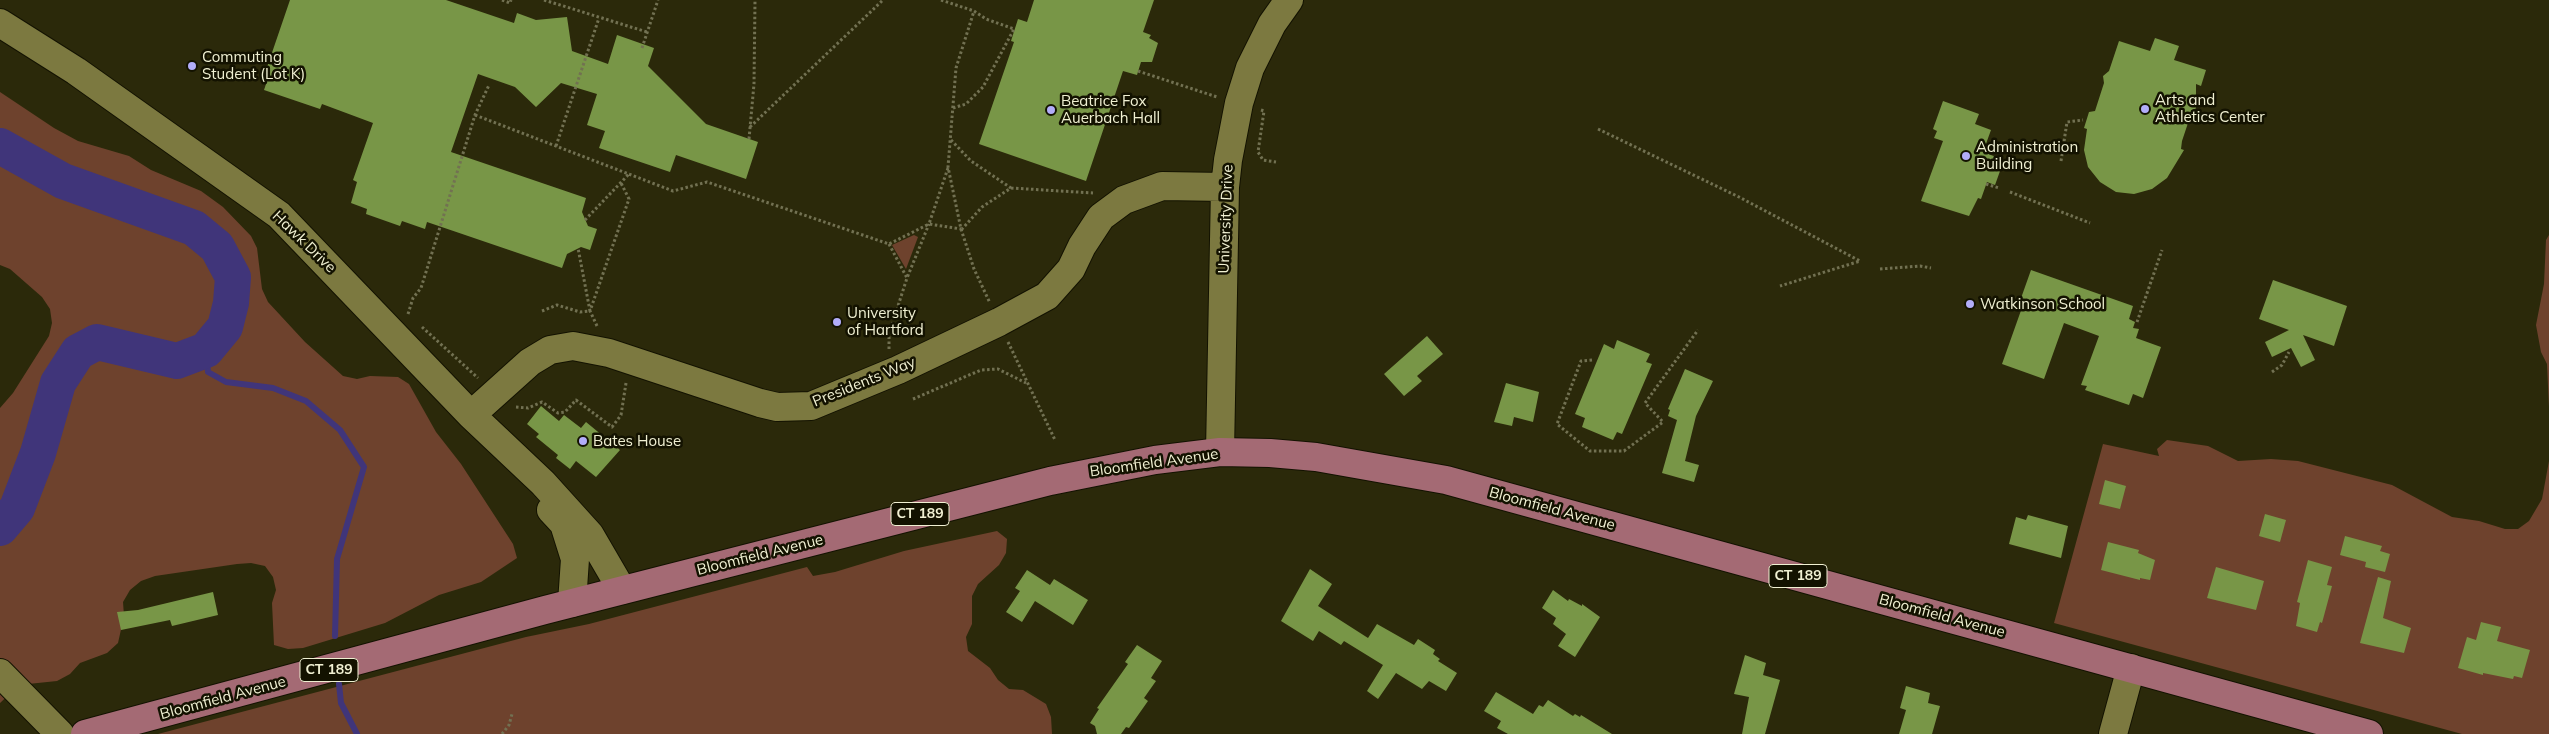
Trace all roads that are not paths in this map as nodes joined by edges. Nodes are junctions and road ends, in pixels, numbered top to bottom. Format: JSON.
{"nodes":[{"id":1,"x":1289,"y":0,"type":"edge"},
{"id":2,"x":0,"y":23,"type":"edge"},
{"id":3,"x":1225,"y":188,"type":"junction"},
{"id":4,"x":471,"y":416,"type":"junction"},
{"id":5,"x":1220,"y":452,"type":"junction"},
{"id":6,"x":524,"y":467,"type":"junction"},
{"id":7,"x":622,"y":590,"type":"junction"},
{"id":8,"x":572,"y":603,"type":"junction"},
{"id":9,"x":2131,"y":668,"type":"junction"},
{"id":10,"x":0,"y":673,"type":"edge"},
{"id":11,"x":60,"y":734,"type":"edge"},
{"id":12,"x":85,"y":734,"type":"edge"},
{"id":13,"x":2112,"y":734,"type":"edge"},
{"id":14,"x":2369,"y":734,"type":"edge"}],
"edges":[{"from":1,"to":3,"type":"street","name":"University Drive"},
{"from":2,"to":4,"type":"street","name":"Hawk Drive"},
{"from":3,"to":4,"type":"street","name":"Presidents Way"},
{"from":3,"to":5,"type":"street","name":"University Drive"},
{"from":4,"to":6,"type":"street","name":"Hawk Drive"},
{"from":5,"to":7,"type":"main road","name":"Bloomfield Avenue","number":"CT 189"},
{"from":5,"to":9,"type":"main road","name":"Bloomfield Avenue","number":"CT 189"},
{"from":6,"to":7,"type":"street","name":"Hawk Drive"},
{"from":6,"to":8,"type":"street","name":"Hawk Drive"},
{"from":7,"to":8,"type":"main road","name":"Bloomfield Avenue","number":"CT 189"},
{"from":8,"to":12,"type":"main road","name":"Bloomfield Avenue","number":"CT 189"},
{"from":9,"to":13,"type":"street"},
{"from":9,"to":14,"type":"main road","name":"Bloomfield Avenue","number":"CT 189"},
{"from":10,"to":11,"type":"street"}]}
